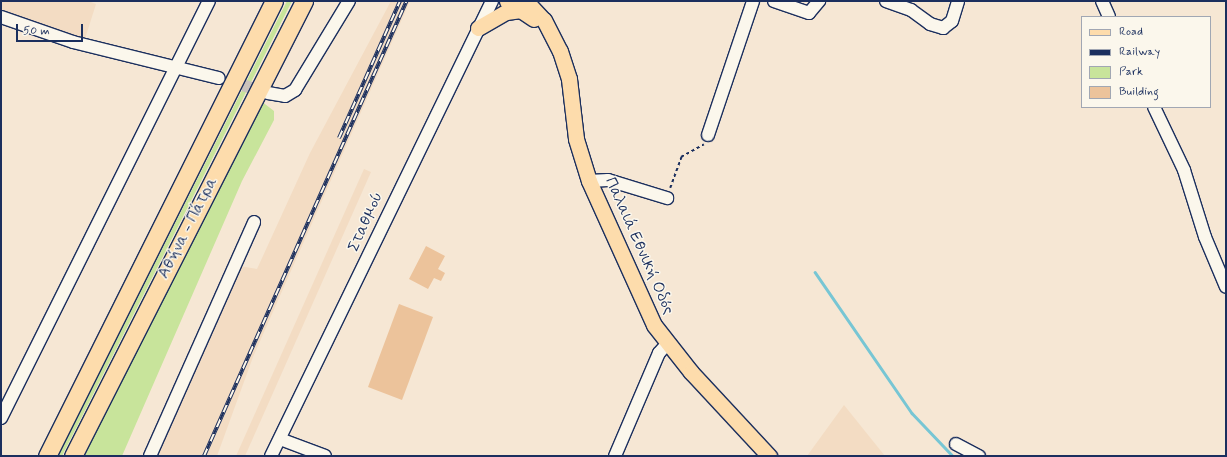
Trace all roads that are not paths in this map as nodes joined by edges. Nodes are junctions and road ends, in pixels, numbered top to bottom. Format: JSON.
{"nodes":[{"id":1,"x":209,"y":1,"type":"edge"},
{"id":2,"x":274,"y":1,"type":"edge"},
{"id":3,"x":304,"y":1,"type":"edge"},
{"id":4,"x":349,"y":1,"type":"edge"},
{"id":5,"x":492,"y":1,"type":"edge"},
{"id":6,"x":507,"y":1,"type":"edge"},
{"id":7,"x":753,"y":1,"type":"edge"},
{"id":8,"x":774,"y":1,"type":"edge"},
{"id":9,"x":819,"y":1,"type":"edge"},
{"id":10,"x":886,"y":1,"type":"edge"},
{"id":11,"x":958,"y":1,"type":"edge"},
{"id":12,"x":1102,"y":1,"type":"edge"},
{"id":13,"x":529,"y":6,"type":"edge"},
{"id":14,"x":1109,"y":16,"type":"edge"},
{"id":15,"x":1,"y":17,"type":"edge"},
{"id":16,"x":478,"y":28,"type":"junction"},
{"id":17,"x":176,"y":67,"type":"junction"},
{"id":18,"x":219,"y":78,"type":"tunnel mouth"},
{"id":19,"x":268,"y":93,"type":"tunnel mouth"},
{"id":20,"x":1154,"y":108,"type":"edge"},
{"id":21,"x":708,"y":136,"type":"road end"},
{"id":22,"x":589,"y":181,"type":"junction"},
{"id":23,"x":667,"y":198,"type":"road end"},
{"id":24,"x":254,"y":222,"type":"dead end"},
{"id":25,"x":1226,"y":287,"type":"edge"},
{"id":26,"x":667,"y":344,"type":"junction"},
{"id":27,"x":1,"y":418,"type":"edge"},
{"id":28,"x":280,"y":440,"type":"junction"},
{"id":29,"x":956,"y":444,"type":"dead end"},
{"id":30,"x":47,"y":456,"type":"edge"},
{"id":31,"x":73,"y":456,"type":"edge"},
{"id":32,"x":150,"y":456,"type":"edge"},
{"id":33,"x":271,"y":456,"type":"edge"},
{"id":34,"x":325,"y":456,"type":"edge"},
{"id":35,"x":615,"y":456,"type":"edge"},
{"id":36,"x":769,"y":456,"type":"edge"},
{"id":37,"x":979,"y":456,"type":"edge"}],
"edges":[{"from":1,"to":17,"type":"street"},
{"from":2,"to":30,"type":"highway","name":"Αθήνα - Πάτρα"},
{"from":3,"to":31,"type":"highway","name":"Αθήνα - Πάτρα"},
{"from":4,"to":19,"type":"street"},
{"from":5,"to":16,"type":"street","name":"Σταθμού"},
{"from":6,"to":13,"type":"main road","name":"Παλαιά Εθνική Οδός"},
{"from":7,"to":21,"type":"street"},
{"from":8,"to":9,"type":"street"},
{"from":10,"to":11,"type":"street"},
{"from":12,"to":14,"type":"street"},
{"from":13,"to":16,"type":"main road"},
{"from":13,"to":22,"type":"main road","name":"Παλαιά Εθνική Οδός"},
{"from":15,"to":17,"type":"street"},
{"from":16,"to":28,"type":"street","name":"Σταθμού"},
{"from":17,"to":18,"type":"street"},
{"from":17,"to":27,"type":"street"},
{"from":20,"to":25,"type":"street"},
{"from":22,"to":23,"type":"street"},
{"from":22,"to":26,"type":"main road","name":"Παλαιά Εθνική Οδός"},
{"from":24,"to":32,"type":"street"},
{"from":26,"to":35,"type":"street"},
{"from":26,"to":36,"type":"main road","name":"Παλαιά Εθνική Οδός"},
{"from":28,"to":33,"type":"street","name":"Σταθμού"},
{"from":28,"to":34,"type":"street"},
{"from":29,"to":37,"type":"street"}]}
